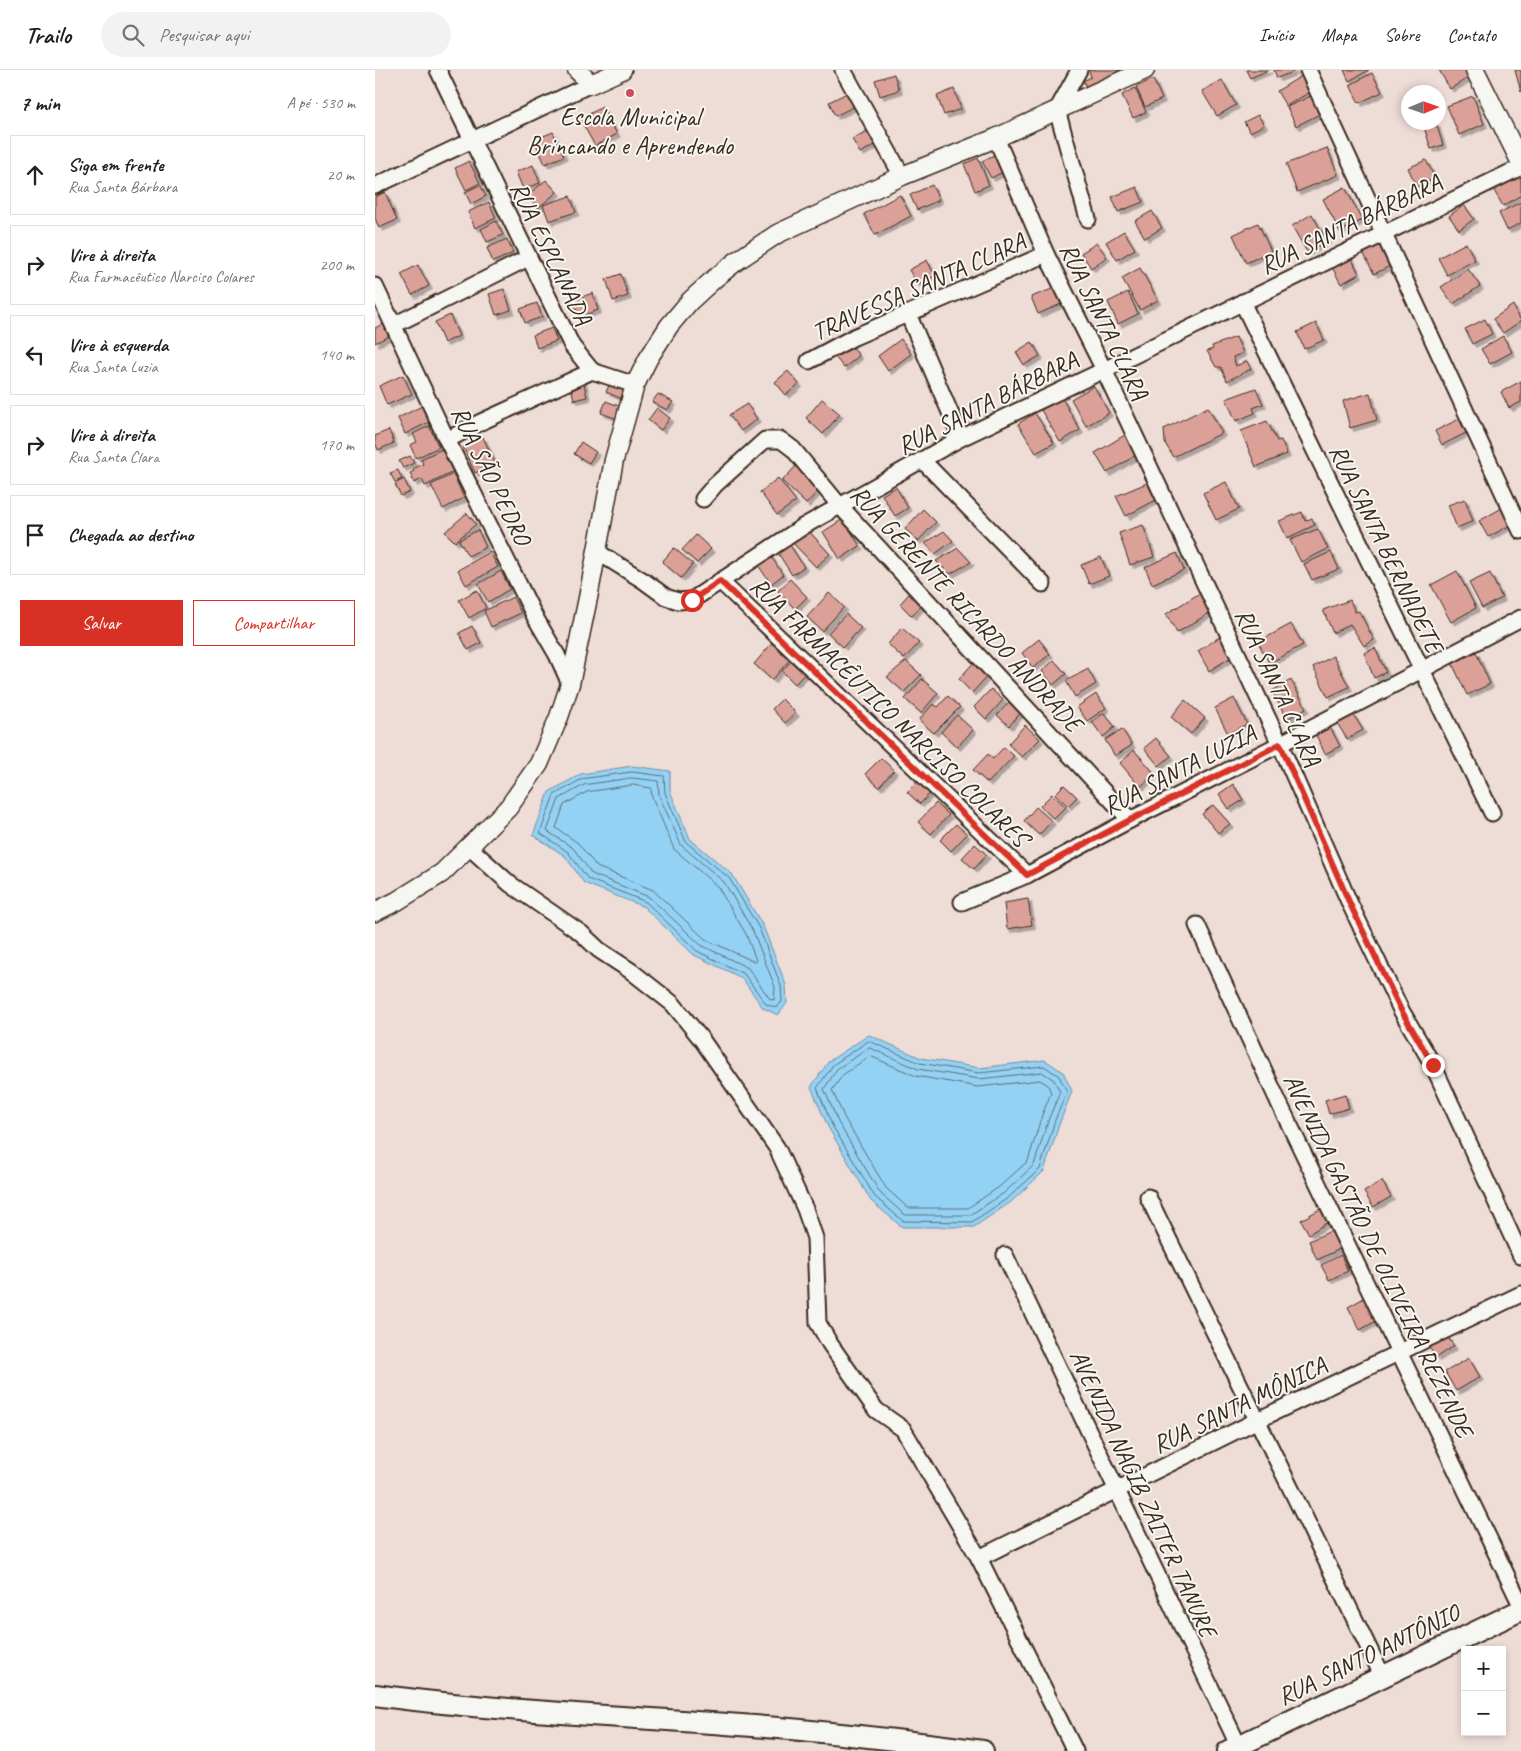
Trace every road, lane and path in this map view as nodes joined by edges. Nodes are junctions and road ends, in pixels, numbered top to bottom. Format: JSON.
{"nodes":[{"id":1,"x":438,"y":70,"type":"edge"},
{"id":2,"x":577,"y":70,"type":"edge"},
{"id":3,"x":622,"y":70,"type":"edge"},
{"id":4,"x":843,"y":70,"type":"edge"},
{"id":5,"x":1079,"y":70,"type":"edge"},
{"id":6,"x":1145,"y":70,"type":"edge"},
{"id":7,"x":1308,"y":70,"type":"edge"},
{"id":8,"x":1475,"y":70,"type":"edge"},
{"id":9,"x":591,"y":84,"type":"junction"},
{"id":10,"x":1057,"y":110,"type":"junction"},
{"id":11,"x":996,"y":138,"type":"junction"},
{"id":12,"x":471,"y":141,"type":"junction"},
{"id":13,"x":1521,"y":163,"type":"edge"},
{"id":14,"x":1521,"y":167,"type":"edge"},
{"id":15,"x":902,"y":176,"type":"junction"},
{"id":16,"x":375,"y":186,"type":"edge"},
{"id":17,"x":1088,"y":219,"type":"dead end"},
{"id":18,"x":1385,"y":234,"type":"junction"},
{"id":19,"x":1046,"y":254,"type":"junction"},
{"id":20,"x":528,"y":258,"type":"junction"},
{"id":21,"x":375,"y":286,"type":"edge"},
{"id":22,"x":1242,"y":302,"type":"junction"},
{"id":23,"x":908,"y":314,"type":"junction"},
{"id":24,"x":394,"y":325,"type":"junction"},
{"id":25,"x":809,"y":361,"type":"dead end"},
{"id":26,"x":592,"y":370,"type":"junction"},
{"id":27,"x":1103,"y":370,"type":"junction"},
{"id":28,"x":635,"y":386,"type":"junction"},
{"id":29,"x":961,"y":438,"type":"junction"},
{"id":30,"x":447,"y":440,"type":"junction"},
{"id":31,"x":922,"y":460,"type":"junction"},
{"id":32,"x":703,"y":499,"type":"dead end"},
{"id":33,"x":840,"y":506,"type":"junction"},
{"id":34,"x":1521,"y":531,"type":"edge"},
{"id":35,"x":597,"y":551,"type":"junction"},
{"id":36,"x":720,"y":581,"type":"junction"},
{"id":37,"x":1043,"y":584,"type":"dead end"},
{"id":38,"x":1521,"y":618,"type":"edge"},
{"id":39,"x":1421,"y":670,"type":"junction"},
{"id":40,"x":570,"y":684,"type":"junction"},
{"id":41,"x":1280,"y":744,"type":"junction"},
{"id":42,"x":1492,"y":813,"type":"dead end"},
{"id":43,"x":1130,"y":820,"type":"junction"},
{"id":44,"x":469,"y":847,"type":"junction"},
{"id":45,"x":1027,"y":875,"type":"junction"},
{"id":46,"x":962,"y":902,"type":"dead end"},
{"id":47,"x":375,"y":912,"type":"edge"},
{"id":48,"x":1197,"y":925,"type":"dead end"},
{"id":49,"x":1148,"y":1197,"type":"dead end"},
{"id":50,"x":1005,"y":1256,"type":"dead end"},
{"id":51,"x":1521,"y":1256,"type":"edge"},
{"id":52,"x":1521,"y":1294,"type":"edge"},
{"id":53,"x":1400,"y":1353,"type":"junction"},
{"id":54,"x":1257,"y":1420,"type":"junction"},
{"id":55,"x":1116,"y":1490,"type":"junction"},
{"id":56,"x":979,"y":1558,"type":"junction"},
{"id":57,"x":1521,"y":1605,"type":"edge"},
{"id":58,"x":1521,"y":1610,"type":"edge"},
{"id":59,"x":1383,"y":1677,"type":"junction"},
{"id":60,"x":375,"y":1695,"type":"edge"},
{"id":61,"x":1236,"y":1749,"type":"edge"},
{"id":62,"x":983,"y":1751,"type":"edge"},
{"id":63,"x":1075,"y":1751,"type":"edge"}],
"edges":[{"from":1,"to":12,"type":"street","name":"RUA ESPLANADA"},
{"from":2,"to":9,"type":"street"},
{"from":3,"to":9,"type":"street"},
{"from":4,"to":15,"type":"street"},
{"from":5,"to":10,"type":"street"},
{"from":6,"to":10,"type":"street"},
{"from":7,"to":18,"type":"street"},
{"from":8,"to":13,"type":"street"},
{"from":9,"to":12,"type":"street"},
{"from":10,"to":11,"type":"street"},
{"from":10,"to":17,"type":"street"},
{"from":11,"to":15,"type":"street"},
{"from":11,"to":19,"type":"street","name":"RUA SANTA CLARA"},
{"from":12,"to":16,"type":"street"},
{"from":12,"to":20,"type":"street","name":"RUA ESPLANADA"},
{"from":14,"to":18,"type":"street","name":"RUA SANTA BÁRBARA"},
{"from":15,"to":28,"type":"street"},
{"from":18,"to":22,"type":"street","name":"RUA SANTA BÁRBARA"},
{"from":18,"to":34,"type":"street"},
{"from":19,"to":23,"type":"street","name":"TRAVESSA SANTA CLARA"},
{"from":19,"to":27,"type":"street","name":"RUA SANTA CLARA"},
{"from":20,"to":24,"type":"street"},
{"from":20,"to":26,"type":"street","name":"RUA ESPLANADA"},
{"from":21,"to":24,"type":"street","name":"RUA SÃO PEDRO"},
{"from":22,"to":27,"type":"street","name":"RUA SANTA BÁRBARA"},
{"from":22,"to":39,"type":"street","name":"RUA SANTA BERNADETE"},
{"from":23,"to":25,"type":"street","name":"TRAVESSA SANTA CLARA"},
{"from":23,"to":29,"type":"street"},
{"from":24,"to":30,"type":"street","name":"RUA SÃO PEDRO"},
{"from":26,"to":28,"type":"street"},
{"from":26,"to":30,"type":"street"},
{"from":27,"to":29,"type":"street","name":"RUA SANTA BÁRBARA"},
{"from":27,"to":41,"type":"street","name":"RUA SANTA CLARA"},
{"from":28,"to":35,"type":"street"},
{"from":29,"to":31,"type":"street","name":"RUA SANTA BÁRBARA"},
{"from":30,"to":40,"type":"street","name":"RUA SÃO PEDRO"},
{"from":31,"to":33,"type":"street","name":"RUA SANTA BÁRBARA"},
{"from":31,"to":37,"type":"street"},
{"from":32,"to":33,"type":"street","name":"RUA GERENTE RICARDO ANDRADE"},
{"from":33,"to":36,"type":"street","name":"RUA SANTA BÁRBARA"},
{"from":33,"to":43,"type":"street","name":"RUA GERENTE RICARDO ANDRADE"},
{"from":35,"to":36,"type":"street","name":"RUA SANTA BÁRBARA"},
{"from":35,"to":40,"type":"street"},
{"from":36,"to":45,"type":"street","name":"RUA FARMACÊUTICO NARCISO COLARES"},
{"from":38,"to":39,"type":"street","name":"RUA SANTA LUZIA"},
{"from":39,"to":41,"type":"street","name":"RUA SANTA LUZIA"},
{"from":39,"to":42,"type":"street","name":"RUA SANTA BERNADETE"},
{"from":40,"to":44,"type":"street"},
{"from":41,"to":43,"type":"street","name":"RUA SANTA LUZIA"},
{"from":41,"to":51,"type":"street","name":"RUA SANTA CLARA"},
{"from":43,"to":45,"type":"street","name":"RUA SANTA LUZIA"},
{"from":44,"to":47,"type":"street"},
{"from":44,"to":56,"type":"street"},
{"from":45,"to":46,"type":"street","name":"RUA SANTA LUZIA"},
{"from":48,"to":53,"type":"street","name":"AVENIDA GASTÃO DE OLIVEIRA REZENDE"},
{"from":49,"to":54,"type":"street"},
{"from":50,"to":55,"type":"street","name":"AVENIDA NAGIB ZAITER TANURE"},
{"from":52,"to":53,"type":"street","name":"RUA SANTA MÔNICA"},
{"from":53,"to":54,"type":"street","name":"RUA SANTA MÔNICA"},
{"from":53,"to":57,"type":"street","name":"AVENIDA GASTÃO DE OLIVEIRA REZENDE"},
{"from":54,"to":55,"type":"street","name":"RUA SANTA MÔNICA"},
{"from":54,"to":59,"type":"street"},
{"from":55,"to":56,"type":"street","name":"RUA SANTA MÔNICA"},
{"from":55,"to":61,"type":"street","name":"AVENIDA NAGIB ZAITER TANURE"},
{"from":56,"to":63,"type":"street"},
{"from":58,"to":59,"type":"main road","name":"RUA SANTO ANTÔNIO"},
{"from":59,"to":61,"type":"main road","name":"RUA SANTO ANTÔNIO"},
{"from":60,"to":62,"type":"main road"}]}
